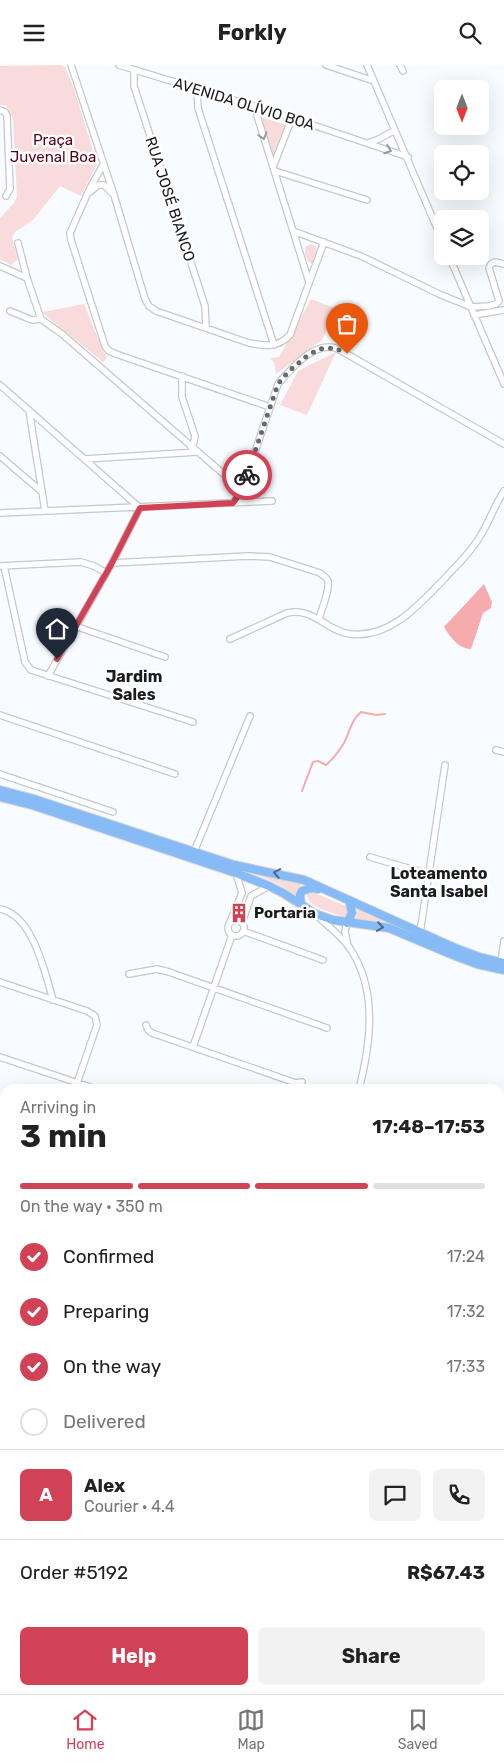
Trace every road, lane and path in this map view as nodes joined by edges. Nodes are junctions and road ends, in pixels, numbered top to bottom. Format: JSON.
{"nodes":[{"id":1,"x":71,"y":65,"type":"edge"},
{"id":2,"x":119,"y":65,"type":"edge"},
{"id":3,"x":326,"y":65,"type":"edge"},
{"id":4,"x":367,"y":65,"type":"edge"},
{"id":5,"x":400,"y":65,"type":"edge"},
{"id":6,"x":134,"y":70,"type":"junction"},
{"id":7,"x":403,"y":71,"type":"dead end"},
{"id":8,"x":374,"y":81,"type":"junction"},
{"id":9,"x":197,"y":89,"type":"junction"},
{"id":10,"x":254,"y":106,"type":"junction"},
{"id":11,"x":0,"y":110,"type":"edge"},
{"id":12,"x":292,"y":118,"type":"junction"},
{"id":13,"x":395,"y":130,"type":"junction"},
{"id":14,"x":368,"y":143,"type":"junction"},
{"id":15,"x":408,"y":157,"type":"junction"},
{"id":16,"x":103,"y":165,"type":"junction"},
{"id":17,"x":274,"y":169,"type":"junction"},
{"id":18,"x":87,"y":195,"type":"junction"},
{"id":19,"x":114,"y":195,"type":"junction"},
{"id":20,"x":6,"y":196,"type":"dead end"},
{"id":21,"x":367,"y":200,"type":"dead end"},
{"id":22,"x":434,"y":220,"type":"edge"},
{"id":23,"x":293,"y":231,"type":"junction"},
{"id":24,"x":324,"y":242,"type":"junction"},
{"id":25,"x":18,"y":243,"type":"dead end"},
{"id":26,"x":504,"y":264,"type":"edge"},
{"id":27,"x":0,"y":265,"type":"edge"},
{"id":28,"x":453,"y":265,"type":"edge"},
{"id":29,"x":27,"y":278,"type":"junction"},
{"id":30,"x":309,"y":282,"type":"junction"},
{"id":31,"x":470,"y":307,"type":"junction"},
{"id":32,"x":500,"y":307,"type":"edge"},
{"id":33,"x":10,"y":311,"type":"dead end"},
{"id":34,"x":474,"y":315,"type":"junction"},
{"id":35,"x":41,"y":319,"type":"junction"},
{"id":36,"x":206,"y":328,"type":"junction"},
{"id":37,"x":274,"y":345,"type":"junction"},
{"id":38,"x":182,"y":377,"type":"junction"},
{"id":39,"x":504,"y":383,"type":"edge"},
{"id":40,"x":0,"y":385,"type":"edge"},
{"id":41,"x":270,"y":407,"type":"junction"},
{"id":42,"x":29,"y":410,"type":"junction"},
{"id":43,"x":504,"y":444,"type":"edge"},
{"id":44,"x":191,"y":447,"type":"junction"},
{"id":45,"x":197,"y":452,"type":"junction"},
{"id":46,"x":0,"y":456,"type":"edge"},
{"id":47,"x":85,"y":459,"type":"junction"},
{"id":48,"x":242,"y":490,"type":"junction"},
{"id":49,"x":504,"y":491,"type":"edge"},
{"id":50,"x":42,"y":492,"type":"junction"},
{"id":51,"x":272,"y":501,"type":"dead end"},
{"id":52,"x":233,"y":503,"type":"junction"},
{"id":53,"x":140,"y":508,"type":"junction"},
{"id":54,"x":45,"y":511,"type":"junction"},
{"id":55,"x":0,"y":513,"type":"edge"},
{"id":56,"x":112,"y":563,"type":"junction"},
{"id":57,"x":2,"y":566,"type":"edge"},
{"id":58,"x":106,"y":573,"type":"junction"},
{"id":59,"x":319,"y":619,"type":"junction"},
{"id":60,"x":75,"y":627,"type":"junction"},
{"id":61,"x":230,"y":639,"type":"dead end"},
{"id":62,"x":165,"y":657,"type":"dead end"},
{"id":63,"x":48,"y":676,"type":"junction"},
{"id":64,"x":0,"y":715,"type":"edge"},
{"id":65,"x":250,"y":716,"type":"dead end"},
{"id":66,"x":193,"y":722,"type":"dead end"},
{"id":67,"x":496,"y":750,"type":"dead end"},
{"id":68,"x":504,"y":752,"type":"edge"},
{"id":69,"x":445,"y":765,"type":"dead end"},
{"id":70,"x":0,"y":774,"type":"edge"},
{"id":71,"x":174,"y":774,"type":"dead end"},
{"id":72,"x":0,"y":790,"type":"edge"},
{"id":73,"x":0,"y":797,"type":"edge"},
{"id":74,"x":113,"y":812,"type":"dead end"},
{"id":75,"x":194,"y":852,"type":"junction"},
{"id":76,"x":370,"y":857,"type":"dead end"},
{"id":77,"x":236,"y":873,"type":"junction"},
{"id":78,"x":428,"y":875,"type":"junction"},
{"id":79,"x":269,"y":886,"type":"junction"},
{"id":80,"x":323,"y":889,"type":"junction"},
{"id":81,"x":242,"y":893,"type":"junction"},
{"id":82,"x":251,"y":896,"type":"junction"},
{"id":83,"x":349,"y":900,"type":"junction"},
{"id":84,"x":301,"y":904,"type":"junction"},
{"id":85,"x":0,"y":909,"type":"edge"},
{"id":86,"x":316,"y":914,"type":"junction"},
{"id":87,"x":230,"y":921,"type":"junction"},
{"id":88,"x":242,"y":923,"type":"junction"},
{"id":89,"x":347,"y":923,"type":"junction"},
{"id":90,"x":243,"y":931,"type":"junction"},
{"id":91,"x":420,"y":933,"type":"junction"},
{"id":92,"x":232,"y":935,"type":"junction"},
{"id":93,"x":504,"y":941,"type":"edge"},
{"id":94,"x":348,"y":946,"type":"junction"},
{"id":95,"x":323,"y":960,"type":"dead end"},
{"id":96,"x":503,"y":965,"type":"edge"},
{"id":97,"x":129,"y":974,"type":"dead end"},
{"id":98,"x":0,"y":982,"type":"edge"},
{"id":99,"x":214,"y":989,"type":"junction"},
{"id":100,"x":53,"y":1000,"type":"junction"},
{"id":101,"x":146,"y":1025,"type":"dead end"},
{"id":102,"x":327,"y":1028,"type":"dead end"},
{"id":103,"x":193,"y":1047,"type":"junction"},
{"id":104,"x":0,"y":1057,"type":"edge"},
{"id":105,"x":302,"y":1082,"type":"dead end"},
{"id":106,"x":71,"y":1084,"type":"edge"},
{"id":107,"x":77,"y":1084,"type":"edge"},
{"id":108,"x":361,"y":1084,"type":"edge"}],
"edges":[{"from":1,"to":16,"type":"street"},
{"from":2,"to":6,"type":"street","name":"AVENIDA OLÍVIO BOA"},
{"from":3,"to":8,"type":"street"},
{"from":4,"to":8,"type":"street"},
{"from":5,"to":7,"type":"street"},
{"from":6,"to":9,"type":"street","name":"AVENIDA OLÍVIO BOA"},
{"from":6,"to":36,"type":"street","name":"RUA JOSÉ BIANCO"},
{"from":8,"to":13,"type":"street"},
{"from":9,"to":10,"type":"street","name":"AVENIDA OLÍVIO BOA"},
{"from":9,"to":37,"type":"street"},
{"from":10,"to":12,"type":"street","name":"AVENIDA OLÍVIO BOA"},
{"from":10,"to":17,"type":"street","one_way":true},
{"from":11,"to":20,"type":"street"},
{"from":12,"to":14,"type":"street","name":"AVENIDA OLÍVIO BOA"},
{"from":12,"to":17,"type":"street"},
{"from":13,"to":14,"type":"street"},
{"from":13,"to":15,"type":"street"},
{"from":14,"to":15,"type":"street","name":"AVENIDA OLÍVIO BOA","one_way":true},
{"from":15,"to":22,"type":"street"},
{"from":16,"to":18,"type":"street"},
{"from":16,"to":19,"type":"street"},
{"from":17,"to":21,"type":"street"},
{"from":17,"to":23,"type":"street"},
{"from":18,"to":19,"type":"street"},
{"from":18,"to":38,"type":"street"},
{"from":19,"to":36,"type":"street"},
{"from":23,"to":24,"type":"street"},
{"from":23,"to":30,"type":"street"},
{"from":24,"to":30,"type":"street"},
{"from":24,"to":31,"type":"street"},
{"from":25,"to":29,"type":"street"},
{"from":26,"to":32,"type":"street"},
{"from":27,"to":29,"type":"street"},
{"from":28,"to":31,"type":"street"},
{"from":29,"to":35,"type":"street"},
{"from":30,"to":37,"type":"street"},
{"from":31,"to":32,"type":"street"},
{"from":31,"to":34,"type":"street"},
{"from":32,"to":34,"type":"street"},
{"from":33,"to":35,"type":"street"},
{"from":34,"to":39,"type":"street"},
{"from":35,"to":44,"type":"street"},
{"from":36,"to":37,"type":"street"},
{"from":38,"to":41,"type":"street"},
{"from":38,"to":44,"type":"street"},
{"from":40,"to":42,"type":"street"},
{"from":41,"to":43,"type":"street"},
{"from":41,"to":48,"type":"street"},
{"from":42,"to":47,"type":"street"},
{"from":42,"to":50,"type":"street"},
{"from":44,"to":45,"type":"street"},
{"from":45,"to":47,"type":"street"},
{"from":45,"to":48,"type":"street"},
{"from":46,"to":50,"type":"street"},
{"from":47,"to":53,"type":"street"},
{"from":48,"to":52,"type":"street"},
{"from":49,"to":59,"type":"street"},
{"from":50,"to":54,"type":"street"},
{"from":51,"to":52,"type":"street"},
{"from":52,"to":53,"type":"street"},
{"from":53,"to":54,"type":"street"},
{"from":53,"to":56,"type":"street"},
{"from":54,"to":55,"type":"street"},
{"from":56,"to":58,"type":"street"},
{"from":56,"to":59,"type":"street"},
{"from":57,"to":58,"type":"street"},
{"from":57,"to":63,"type":"street"},
{"from":58,"to":60,"type":"street"},
{"from":59,"to":61,"type":"street"},
{"from":60,"to":62,"type":"street"},
{"from":60,"to":63,"type":"street"},
{"from":63,"to":66,"type":"street"},
{"from":64,"to":71,"type":"street"},
{"from":65,"to":75,"type":"street"},
{"from":67,"to":68,"type":"street"},
{"from":69,"to":78,"type":"street"},
{"from":70,"to":74,"type":"street"},
{"from":72,"to":75,"type":"main road"},
{"from":73,"to":77,"type":"main road"},
{"from":80,"to":75,"type":"main road","one_way":true},
{"from":76,"to":78,"type":"street"},
{"from":77,"to":79,"type":"main road"},
{"from":77,"to":81,"type":"street"},
{"from":78,"to":91,"type":"street"},
{"from":79,"to":82,"type":"street"},
{"from":79,"to":84,"type":"main road"},
{"from":80,"to":83,"type":"main road"},
{"from":80,"to":84,"type":"main road"},
{"from":81,"to":82,"type":"street"},
{"from":81,"to":87,"type":"street"},
{"from":82,"to":88,"type":"street"},
{"from":83,"to":89,"type":"main road"},
{"from":83,"to":91,"type":"main road"},
{"from":84,"to":86,"type":"main road"},
{"from":85,"to":100,"type":"street"},
{"from":86,"to":89,"type":"main road"},
{"from":86,"to":94,"type":"street"},
{"from":87,"to":88,"type":"street"},
{"from":87,"to":92,"type":"street"},
{"from":88,"to":90,"type":"street"},
{"from":89,"to":94,"type":"street"},
{"from":89,"to":96,"type":"main road","one_way":true},
{"from":90,"to":92,"type":"street"},
{"from":90,"to":95,"type":"street"},
{"from":91,"to":96,"type":"main road"},
{"from":92,"to":99,"type":"street"},
{"from":93,"to":96,"type":"street"},
{"from":94,"to":108,"type":"street"},
{"from":97,"to":99,"type":"street"},
{"from":98,"to":100,"type":"street"},
{"from":99,"to":102,"type":"street"},
{"from":99,"to":103,"type":"street"},
{"from":100,"to":107,"type":"street"},
{"from":101,"to":103,"type":"street"},
{"from":103,"to":105,"type":"street"},
{"from":104,"to":106,"type":"street"}]}
